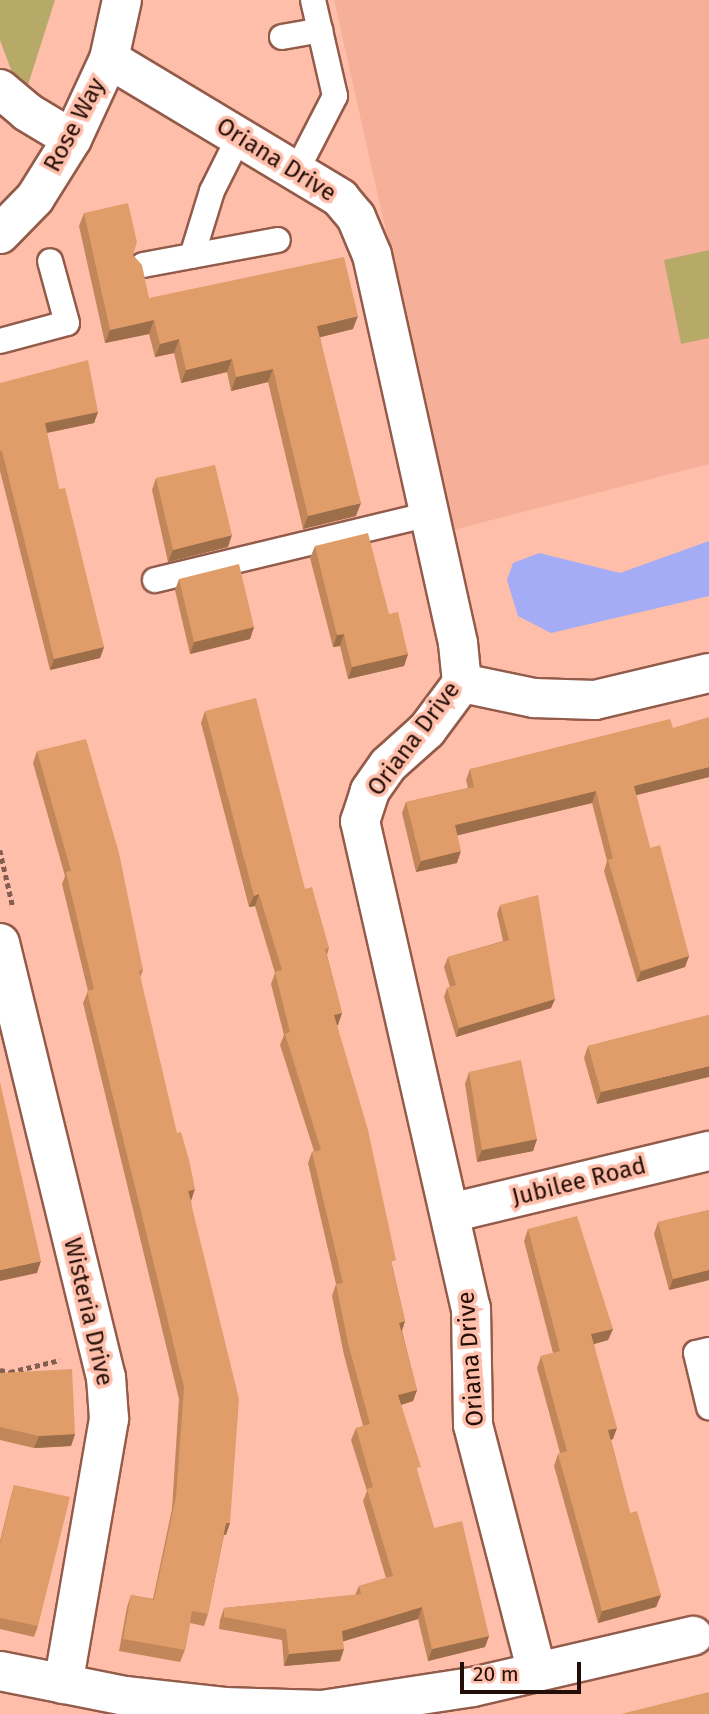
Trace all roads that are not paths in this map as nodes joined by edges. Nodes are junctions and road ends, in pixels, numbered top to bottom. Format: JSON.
{"nodes":[{"id":1,"x":122,"y":0,"type":"edge"},
{"id":2,"x":313,"y":0,"type":"edge"},
{"id":3,"x":320,"y":30,"type":"junction"},
{"id":4,"x":282,"y":37,"type":"dead end"},
{"id":5,"x":109,"y":59,"type":"junction"},
{"id":6,"x":0,"y":89,"type":"edge"},
{"id":7,"x":240,"y":135,"type":"junction"},
{"id":8,"x":72,"y":139,"type":"junction"},
{"id":9,"x":298,"y":168,"type":"junction"},
{"id":10,"x":0,"y":234,"type":"edge"},
{"id":11,"x":278,"y":240,"type":"dead end"},
{"id":12,"x":192,"y":256,"type":"junction"},
{"id":13,"x":50,"y":261,"type":"dead end"},
{"id":14,"x":143,"y":264,"type":"edge"},
{"id":15,"x":0,"y":341,"type":"edge"},
{"id":16,"x":429,"y":514,"type":"junction"},
{"id":17,"x":155,"y":580,"type":"dead end"},
{"id":18,"x":709,"y":673,"type":"edge"},
{"id":19,"x":462,"y":682,"type":"junction"},
{"id":20,"x":0,"y":943,"type":"edge"},
{"id":21,"x":709,"y":1151,"type":"edge"},
{"id":22,"x":450,"y":1213,"type":"junction"},
{"id":23,"x":709,"y":1350,"type":"edge"},
{"id":24,"x":709,"y":1407,"type":"edge"},
{"id":25,"x":693,"y":1636,"type":"dead end"},
{"id":26,"x":0,"y":1671,"type":"edge"},
{"id":27,"x":537,"y":1672,"type":"junction"},
{"id":28,"x":62,"y":1684,"type":"junction"},
{"id":29,"x":322,"y":1712,"type":"edge"}],
"edges":[{"from":1,"to":5,"type":"street","name":"Rose Way"},
{"from":2,"to":3,"type":"lane"},
{"from":3,"to":4,"type":"lane"},
{"from":3,"to":9,"type":"lane"},
{"from":5,"to":7,"type":"street","name":"Oriana Drive"},
{"from":5,"to":8,"type":"street","name":"Rose Way"},
{"from":6,"to":8,"type":"street"},
{"from":7,"to":9,"type":"street","name":"Oriana Drive"},
{"from":7,"to":12,"type":"lane"},
{"from":8,"to":10,"type":"street","name":"Rose Way"},
{"from":9,"to":16,"type":"street","name":"Oriana Drive"},
{"from":11,"to":12,"type":"lane"},
{"from":12,"to":14,"type":"lane"},
{"from":13,"to":15,"type":"lane"},
{"from":16,"to":17,"type":"lane"},
{"from":16,"to":19,"type":"street","name":"Oriana Drive"},
{"from":18,"to":19,"type":"street"},
{"from":19,"to":22,"type":"street","name":"Oriana Drive"},
{"from":20,"to":28,"type":"street","name":"Wisteria Drive"},
{"from":21,"to":22,"type":"street","name":"Jubilee Road"},
{"from":22,"to":27,"type":"street","name":"Oriana Drive"},
{"from":23,"to":24,"type":"lane"},
{"from":25,"to":27,"type":"street"},
{"from":26,"to":28,"type":"street"},
{"from":27,"to":29,"type":"street"},
{"from":28,"to":29,"type":"street"}]}
